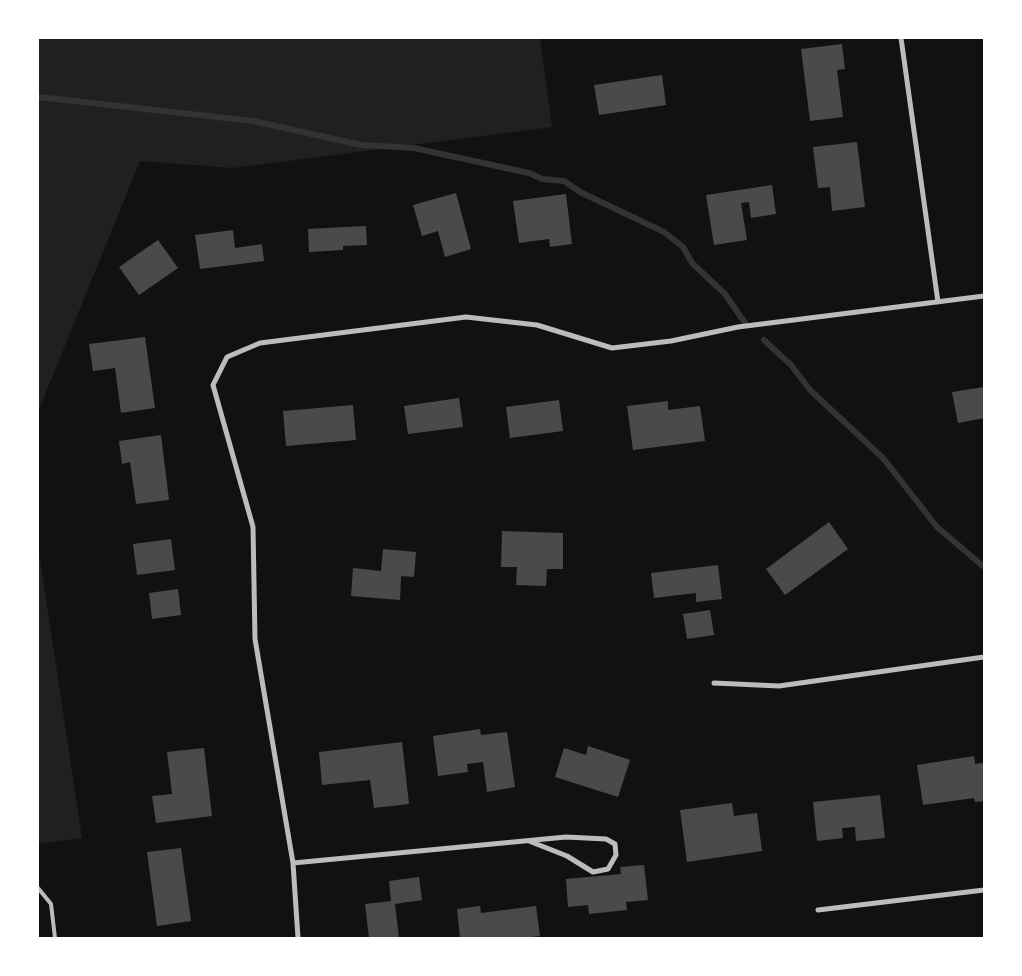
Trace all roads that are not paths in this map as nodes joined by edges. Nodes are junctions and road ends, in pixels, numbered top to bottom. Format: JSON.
{"nodes":[{"id":1,"x":901,"y":38,"type":"edge"},
{"id":2,"x":984,"y":296,"type":"edge"},
{"id":3,"x":938,"y":302,"type":"junction"},
{"id":4,"x":984,"y":657,"type":"edge"},
{"id":5,"x":714,"y":683,"type":"dead end"},
{"id":6,"x":529,"y":841,"type":"junction"},
{"id":7,"x":293,"y":863,"type":"junction"},
{"id":8,"x":38,"y":888,"type":"edge"},
{"id":9,"x":984,"y":890,"type":"edge"},
{"id":10,"x":818,"y":910,"type":"dead end"},
{"id":11,"x":55,"y":938,"type":"edge"},
{"id":12,"x":298,"y":938,"type":"edge"}],
"edges":[{"from":1,"to":3,"type":"street"},
{"from":2,"to":3,"type":"street"},
{"from":3,"to":7,"type":"street"},
{"from":4,"to":5,"type":"street"},
{"from":6,"to":6,"type":"street"},
{"from":6,"to":7,"type":"street"},
{"from":7,"to":12,"type":"street"},
{"from":8,"to":11,"type":"lane"},
{"from":9,"to":10,"type":"street"}]}
